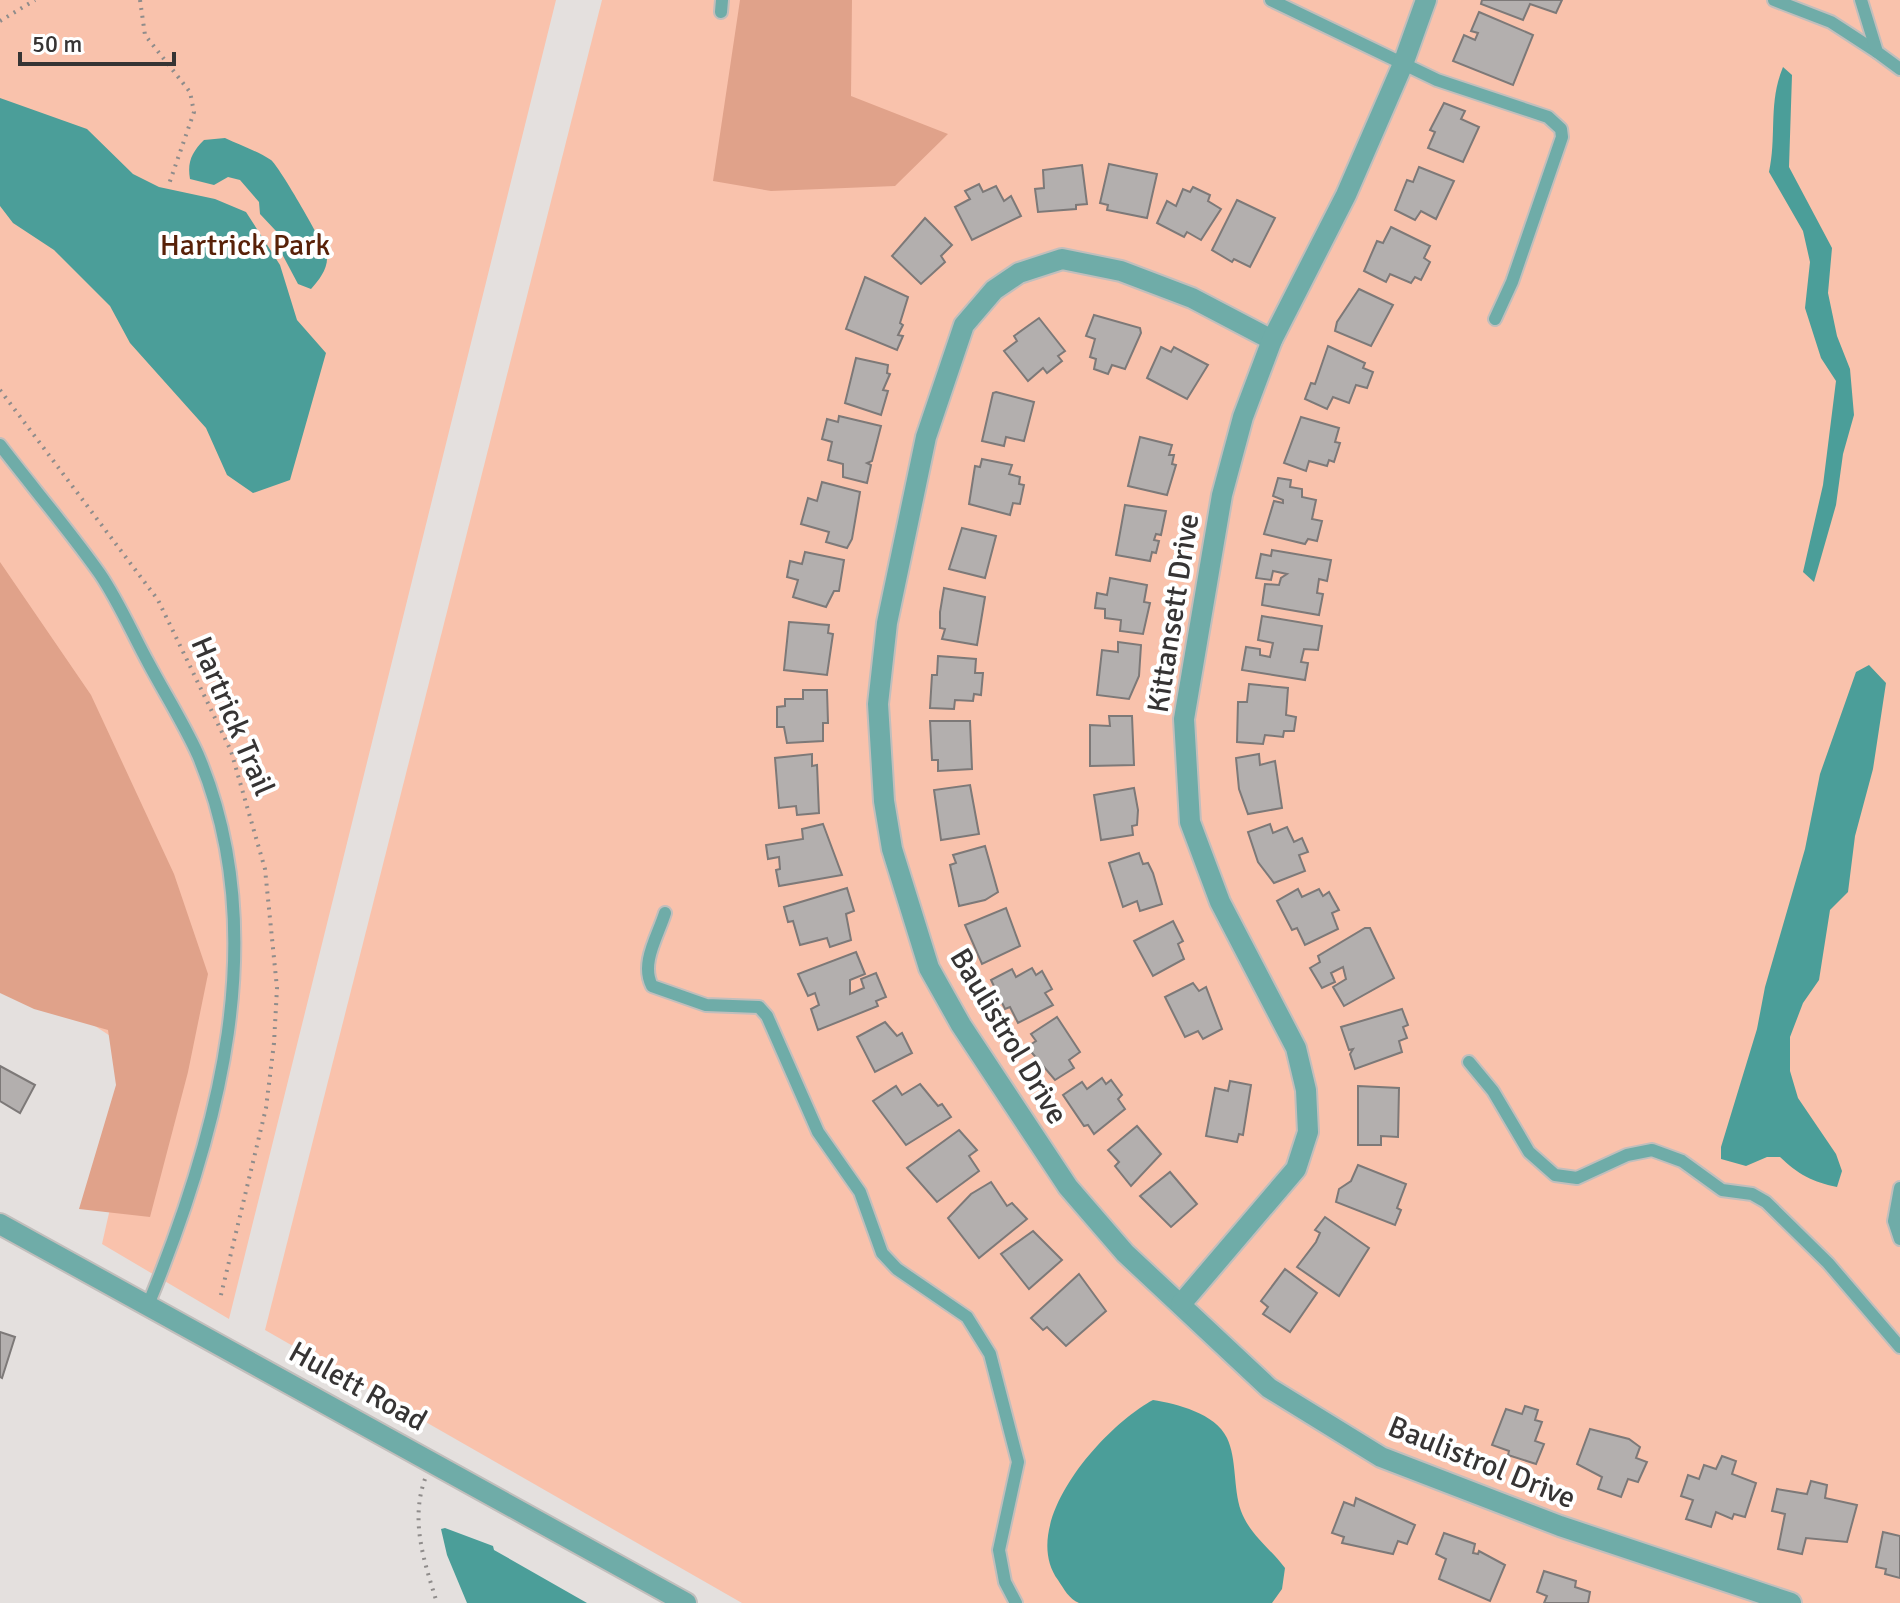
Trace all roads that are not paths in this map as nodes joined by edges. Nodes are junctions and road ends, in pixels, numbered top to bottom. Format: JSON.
{"nodes":[{"id":1,"x":1271,"y":0,"type":"edge"},
{"id":2,"x":1426,"y":0,"type":"edge"},
{"id":3,"x":1774,"y":0,"type":"edge"},
{"id":4,"x":1861,"y":0,"type":"edge"},
{"id":5,"x":1877,"y":52,"type":"junction"},
{"id":6,"x":1403,"y":64,"type":"junction"},
{"id":7,"x":1900,"y":69,"type":"edge"},
{"id":8,"x":1495,"y":319,"type":"dead end"},
{"id":9,"x":1272,"y":340,"type":"junction"},
{"id":10,"x":0,"y":445,"type":"edge"},
{"id":11,"x":665,"y":913,"type":"dead end"},
{"id":12,"x":1469,"y":1062,"type":"dead end"},
{"id":13,"x":1900,"y":1188,"type":"edge"},
{"id":14,"x":0,"y":1224,"type":"edge"},
{"id":15,"x":1900,"y":1239,"type":"edge"},
{"id":16,"x":1181,"y":1304,"type":"junction"},
{"id":17,"x":148,"y":1305,"type":"junction"},
{"id":18,"x":1900,"y":1347,"type":"edge"},
{"id":19,"x":686,"y":1603,"type":"edge"},
{"id":20,"x":1016,"y":1603,"type":"edge"},
{"id":21,"x":1791,"y":1603,"type":"edge"}],
"edges":[{"from":1,"to":6,"type":"lane"},
{"from":2,"to":6,"type":"street","name":"Kittansett Drive"},
{"from":3,"to":5,"type":"lane"},
{"from":4,"to":5,"type":"lane"},
{"from":5,"to":7,"type":"lane"},
{"from":6,"to":8,"type":"lane"},
{"from":6,"to":9,"type":"street","name":"Kittansett Drive"},
{"from":9,"to":16,"type":"street","name":"Kittansett Drive"},
{"from":9,"to":16,"type":"street","name":"Baulistrol Drive"},
{"from":10,"to":17,"type":"lane"},
{"from":11,"to":20,"type":"lane"},
{"from":12,"to":18,"type":"lane"},
{"from":13,"to":15,"type":"lane"},
{"from":14,"to":17,"type":"street","name":"Hulett Road"},
{"from":16,"to":21,"type":"street","name":"Baulistrol Drive"},
{"from":17,"to":19,"type":"street","name":"Hulett Road"}]}
